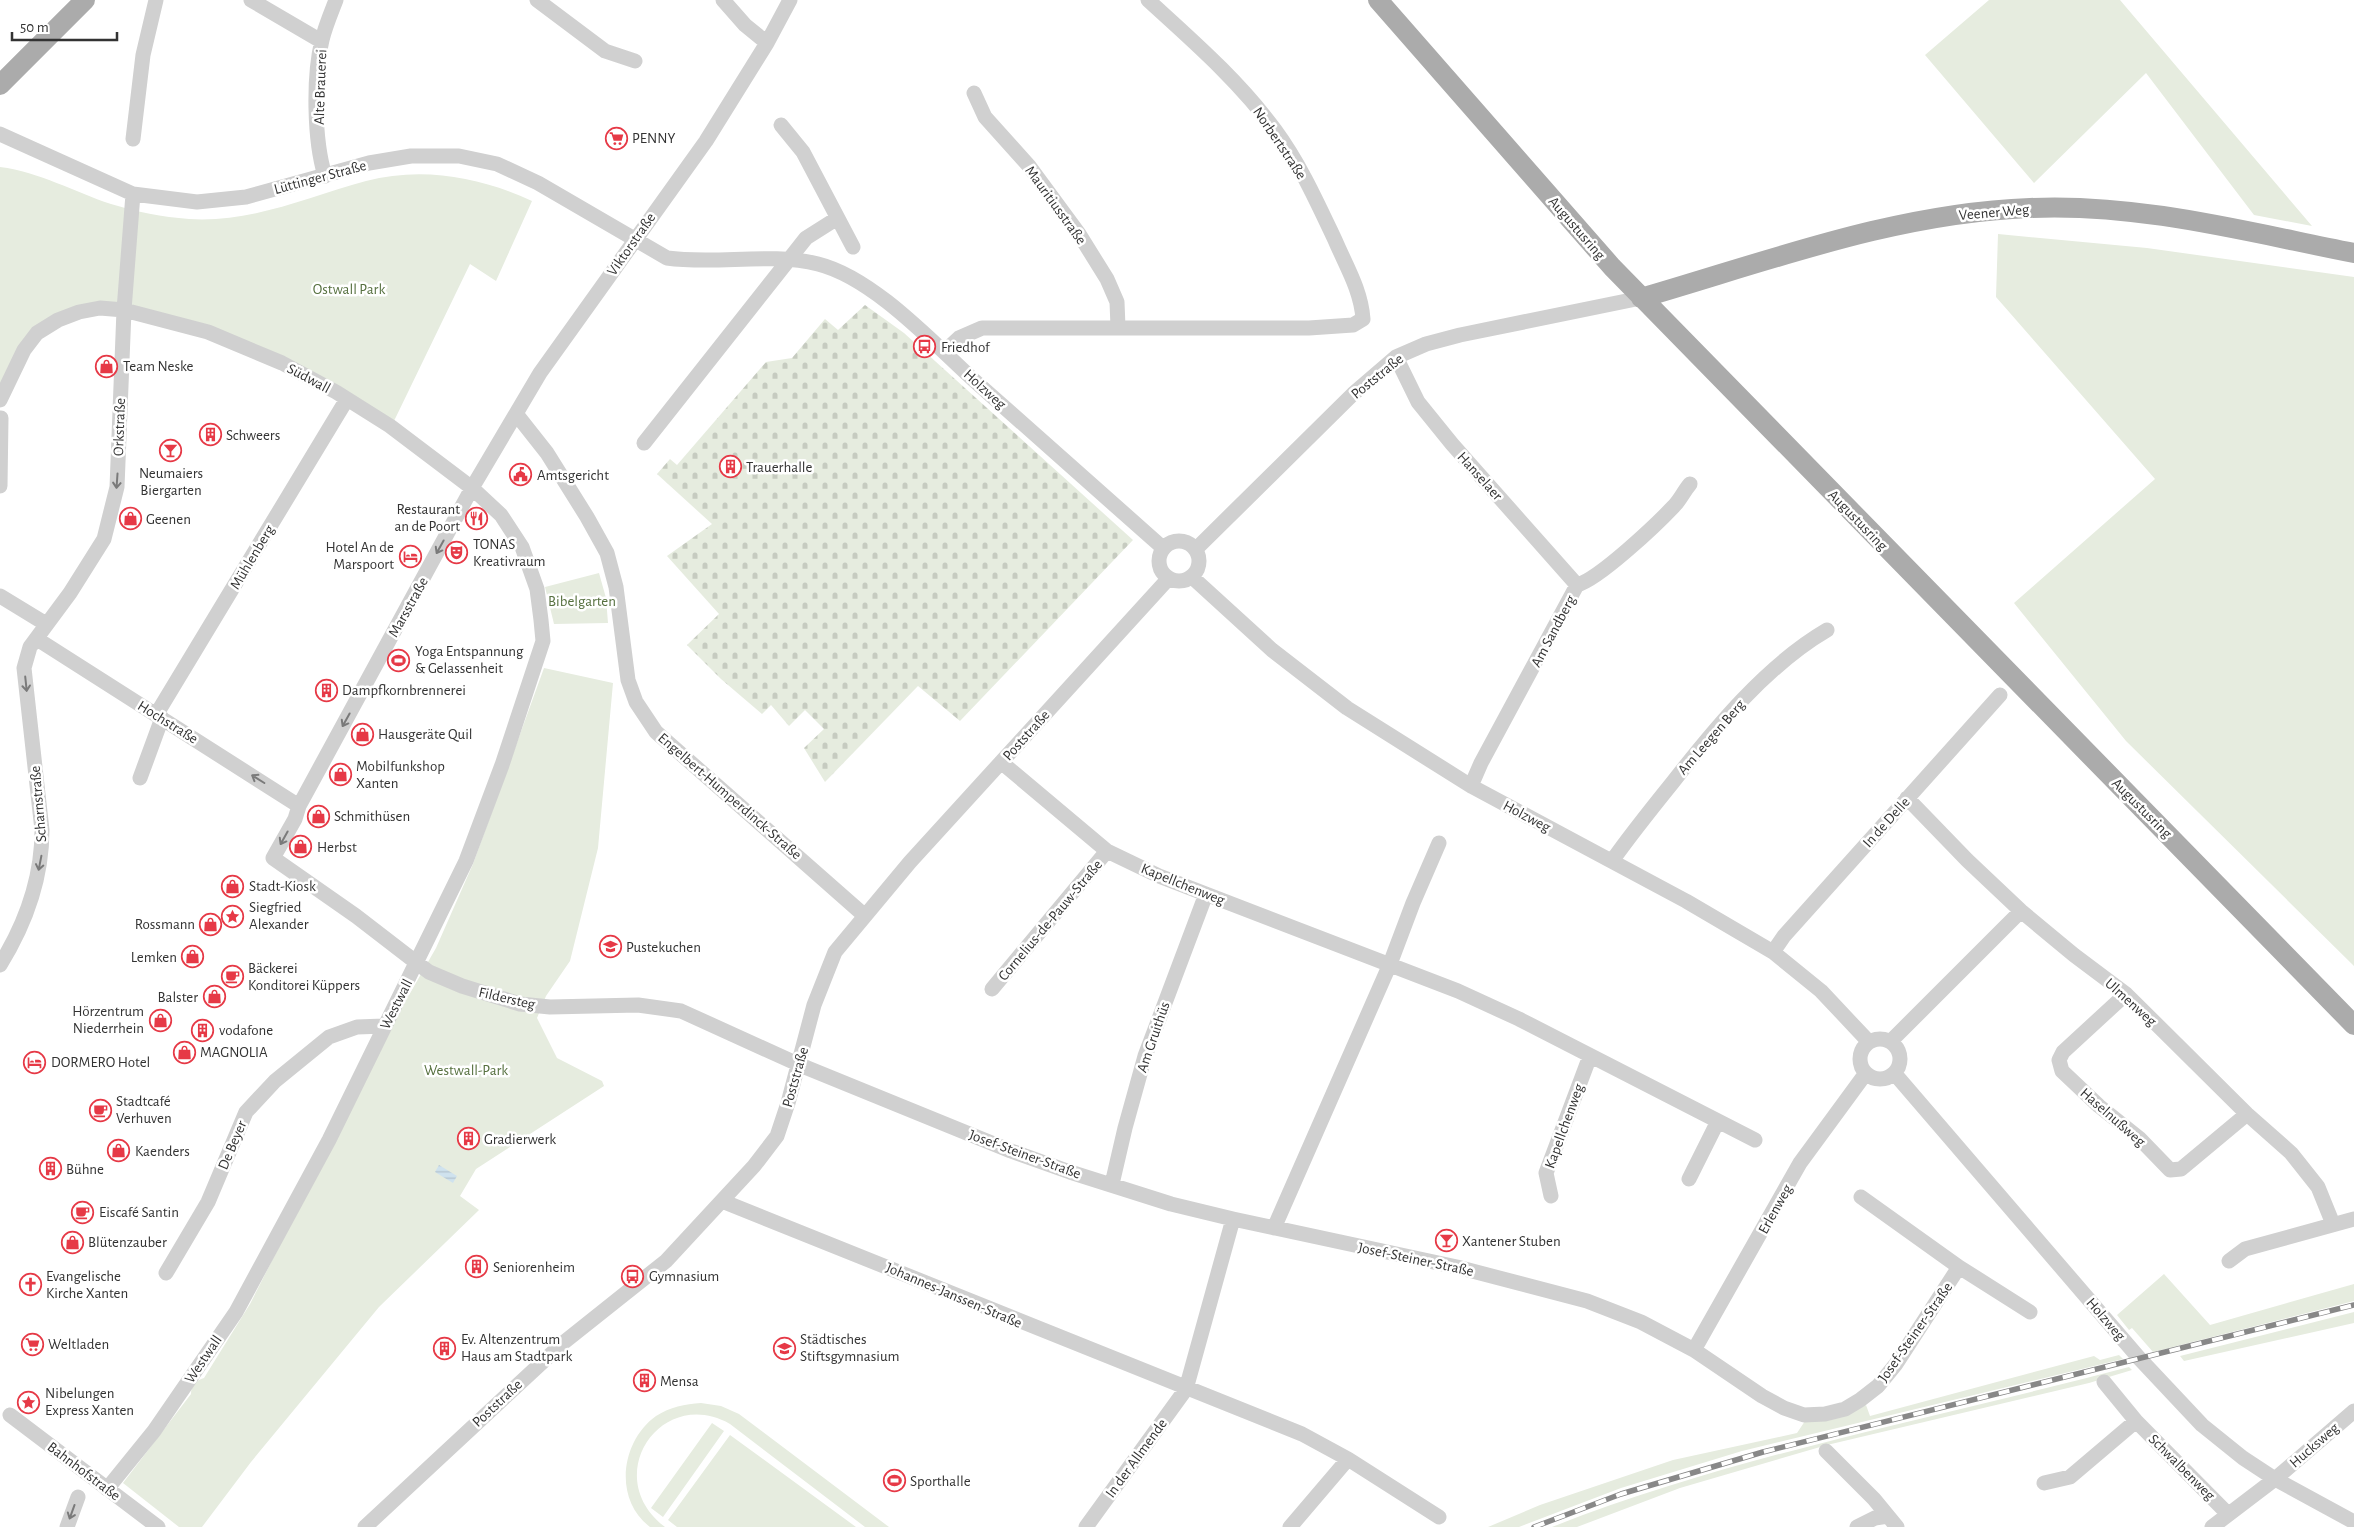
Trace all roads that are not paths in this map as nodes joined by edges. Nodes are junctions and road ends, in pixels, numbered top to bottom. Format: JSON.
{"nodes":[{"id":1,"x":85,"y":0,"type":"edge"},
{"id":2,"x":156,"y":0,"type":"edge"},
{"id":3,"x":251,"y":0,"type":"edge"},
{"id":4,"x":336,"y":0,"type":"edge"},
{"id":5,"x":537,"y":0,"type":"edge"},
{"id":6,"x":723,"y":0,"type":"edge"},
{"id":7,"x":790,"y":0,"type":"edge"},
{"id":8,"x":1148,"y":0,"type":"edge"},
{"id":9,"x":1378,"y":0,"type":"edge"},
{"id":10,"x":322,"y":41,"type":"junction"},
{"id":11,"x":767,"y":43,"type":"junction"},
{"id":12,"x":634,"y":61,"type":"dead end"},
{"id":13,"x":0,"y":85,"type":"edge"},
{"id":14,"x":974,"y":93,"type":"dead end"},
{"id":15,"x":781,"y":125,"type":"dead end"},
{"id":16,"x":0,"y":134,"type":"edge"},
{"id":17,"x":133,"y":139,"type":"dead end"},
{"id":18,"x":325,"y":176,"type":"junction"},
{"id":19,"x":133,"y":194,"type":"junction"},
{"id":20,"x":836,"y":219,"type":"junction"},
{"id":21,"x":634,"y":240,"type":"junction"},
{"id":22,"x":852,"y":247,"type":"dead end"},
{"id":23,"x":2354,"y":253,"type":"edge"},
{"id":24,"x":790,"y":260,"type":"junction"},
{"id":25,"x":1641,"y":298,"type":"junction"},
{"id":26,"x":124,"y":310,"type":"junction"},
{"id":27,"x":1118,"y":327,"type":"junction"},
{"id":28,"x":944,"y":352,"type":"junction"},
{"id":29,"x":1396,"y":357,"type":"junction"},
{"id":30,"x":347,"y":399,"type":"junction"},
{"id":31,"x":0,"y":400,"type":"edge"},
{"id":32,"x":517,"y":415,"type":"junction"},
{"id":33,"x":1,"y":418,"type":"edge"},
{"id":34,"x":644,"y":443,"type":"dead end"},
{"id":35,"x":1690,"y":484,"type":"dead end"},
{"id":36,"x":0,"y":486,"type":"edge"},
{"id":37,"x":472,"y":488,"type":"junction"},
{"id":38,"x":1163,"y":548,"type":"junction"},
{"id":39,"x":1196,"y":548,"type":"junction"},
{"id":40,"x":1192,"y":577,"type":"junction"},
{"id":41,"x":1169,"y":578,"type":"junction"},
{"id":42,"x":1577,"y":586,"type":"junction"},
{"id":43,"x":0,"y":596,"type":"edge"},
{"id":44,"x":46,"y":624,"type":"junction"},
{"id":45,"x":1827,"y":630,"type":"dead end"},
{"id":46,"x":37,"y":638,"type":"junction"},
{"id":47,"x":2000,"y":694,"type":"dead end"},
{"id":48,"x":159,"y":716,"type":"junction"},
{"id":49,"x":1001,"y":762,"type":"junction"},
{"id":50,"x":140,"y":778,"type":"dead end"},
{"id":51,"x":1471,"y":786,"type":"junction"},
{"id":52,"x":1907,"y":798,"type":"junction"},
{"id":53,"x":299,"y":806,"type":"junction"},
{"id":54,"x":1439,"y":843,"type":"dead end"},
{"id":55,"x":1108,"y":851,"type":"junction"},
{"id":56,"x":273,"y":858,"type":"joint"},
{"id":57,"x":1612,"y":861,"type":"junction"},
{"id":58,"x":1206,"y":894,"type":"junction"},
{"id":59,"x":2021,"y":911,"type":"junction"},
{"id":60,"x":865,"y":916,"type":"junction"},
{"id":61,"x":1773,"y":952,"type":"junction"},
{"id":62,"x":416,"y":963,"type":"junction"},
{"id":63,"x":1390,"y":964,"type":"junction"},
{"id":64,"x":0,"y":965,"type":"edge"},
{"id":65,"x":992,"y":989,"type":"dead end"},
{"id":66,"x":2126,"y":994,"type":"junction"},
{"id":67,"x":2354,"y":1025,"type":"edge"},
{"id":68,"x":384,"y":1026,"type":"junction"},
{"id":69,"x":1892,"y":1041,"type":"junction"},
{"id":70,"x":1868,"y":1042,"type":"junction"},
{"id":71,"x":1590,"y":1056,"type":"junction"},
{"id":72,"x":800,"y":1064,"type":"junction"},
{"id":73,"x":1866,"y":1073,"type":"junction"},
{"id":74,"x":1895,"y":1074,"type":"junction"},
{"id":75,"x":2247,"y":1114,"type":"junction"},
{"id":76,"x":1717,"y":1123,"type":"junction"},
{"id":77,"x":1755,"y":1140,"type":"dead end"},
{"id":78,"x":1689,"y":1179,"type":"dead end"},
{"id":79,"x":1112,"y":1184,"type":"junction"},
{"id":80,"x":1551,"y":1196,"type":"dead end"},
{"id":81,"x":1861,"y":1197,"type":"dead end"},
{"id":82,"x":722,"y":1201,"type":"junction"},
{"id":83,"x":1233,"y":1219,"type":"junction"},
{"id":84,"x":2354,"y":1219,"type":"edge"},
{"id":85,"x":2334,"y":1224,"type":"junction"},
{"id":86,"x":1274,"y":1228,"type":"junction"},
{"id":87,"x":2229,"y":1261,"type":"dead end"},
{"id":88,"x":1959,"y":1267,"type":"junction"},
{"id":89,"x":166,"y":1273,"type":"dead end"},
{"id":90,"x":2030,"y":1312,"type":"dead end"},
{"id":91,"x":1694,"y":1350,"type":"junction"},
{"id":92,"x":2104,"y":1382,"type":"dead end"},
{"id":93,"x":1186,"y":1389,"type":"junction"},
{"id":94,"x":2354,"y":1411,"type":"edge"},
{"id":95,"x":10,"y":1415,"type":"dead end"},
{"id":96,"x":2136,"y":1421,"type":"junction"},
{"id":97,"x":1826,"y":1451,"type":"dead end"},
{"id":98,"x":1348,"y":1459,"type":"junction"},
{"id":99,"x":2275,"y":1479,"type":"junction"},
{"id":100,"x":2044,"y":1482,"type":"dead end"},
{"id":101,"x":84,"y":1487,"type":"junction"},
{"id":102,"x":107,"y":1489,"type":"junction"},
{"id":103,"x":2228,"y":1514,"type":"junction"},
{"id":104,"x":1439,"y":1517,"type":"dead end"},
{"id":105,"x":1893,"y":1522,"type":"edge"},
{"id":106,"x":2354,"y":1522,"type":"edge"},
{"id":107,"x":67,"y":1527,"type":"edge"},
{"id":108,"x":158,"y":1527,"type":"edge"},
{"id":109,"x":365,"y":1527,"type":"edge"},
{"id":110,"x":1086,"y":1527,"type":"edge"},
{"id":111,"x":1290,"y":1527,"type":"edge"},
{"id":112,"x":1857,"y":1527,"type":"edge"},
{"id":113,"x":2212,"y":1527,"type":"edge"}],
"edges":[{"from":1,"to":13,"type":"main road"},
{"from":2,"to":17,"type":"street"},
{"from":3,"to":10,"type":"street"},
{"from":4,"to":10,"type":"street","name":"Alte Brauerei"},
{"from":5,"to":12,"type":"street"},
{"from":6,"to":11,"type":"street"},
{"from":7,"to":11,"type":"street","name":"Viktorstraße"},
{"from":8,"to":27,"type":"street","name":"Norbertstraße"},
{"from":9,"to":25,"type":"main road","name":"Augustusring"},
{"from":10,"to":18,"type":"street","name":"Alte Brauerei"},
{"from":11,"to":21,"type":"street","name":"Viktorstraße"},
{"from":14,"to":27,"type":"street","name":"Mauritiusstraße"},
{"from":15,"to":20,"type":"street"},
{"from":16,"to":19,"type":"street","name":"Lüttinger Straße"},
{"from":18,"to":19,"type":"street","name":"Lüttinger Straße"},
{"from":18,"to":21,"type":"street","name":"Lüttinger Straße"},
{"from":19,"to":26,"type":"street","name":"Orkstraße"},
{"from":20,"to":22,"type":"street"},
{"from":20,"to":24,"type":"street"},
{"from":21,"to":24,"type":"street","name":"Holzweg"},
{"from":21,"to":32,"type":"street","name":"Viktorstraße"},
{"from":23,"to":25,"type":"main road","name":"Veener Weg"},
{"from":24,"to":28,"type":"street","name":"Holzweg"},
{"from":24,"to":34,"type":"street"},
{"from":25,"to":29,"type":"street","name":"Poststraße"},
{"from":25,"to":67,"type":"main road","name":"Augustusring"},
{"from":26,"to":30,"type":"street","name":"Südwall"},
{"from":26,"to":31,"type":"street","name":"Südwall"},
{"from":26,"to":44,"type":"street","name":"Orkstraße","one_way":true},
{"from":27,"to":28,"type":"street"},
{"from":28,"to":38,"type":"street","name":"Holzweg"},
{"from":29,"to":39,"type":"street","name":"Poststraße"},
{"from":29,"to":42,"type":"street","name":"Hanselaer"},
{"from":30,"to":37,"type":"street","name":"Südwall"},
{"from":30,"to":48,"type":"street","name":"Mühlenberg"},
{"from":32,"to":37,"type":"street","name":"Viktorstraße"},
{"from":32,"to":60,"type":"street","name":"Engelbert-Humperdinck-Straße"},
{"from":33,"to":36,"type":"street"},
{"from":35,"to":42,"type":"street","name":"Am Sandberg"},
{"from":37,"to":53,"type":"street","name":"Marsstraße","one_way":true},
{"from":37,"to":62,"type":"street","name":"Westwall"},
{"from":38,"to":39,"type":"street"},
{"from":38,"to":41,"type":"street"},
{"from":39,"to":40,"type":"street"},
{"from":40,"to":41,"type":"street"},
{"from":40,"to":51,"type":"street","name":"Holzweg"},
{"from":41,"to":49,"type":"street","name":"Poststraße"},
{"from":42,"to":51,"type":"street","name":"Am Sandberg"},
{"from":43,"to":44,"type":"street"},
{"from":44,"to":46,"type":"street","name":"Orkstraße"},
{"from":45,"to":57,"type":"street","name":"Am Leegen Berg"},
{"from":46,"to":48,"type":"street","name":"Hochstraße"},
{"from":46,"to":64,"type":"street","name":"Scharnstraße","one_way":true},
{"from":47,"to":52,"type":"street","name":"In de Delle"},
{"from":48,"to":50,"type":"street","name":"Mühlenberg"},
{"from":53,"to":48,"type":"street","name":"Hochstraße","one_way":true},
{"from":49,"to":55,"type":"street","name":"Kapellchenweg"},
{"from":49,"to":60,"type":"street","name":"Poststraße"},
{"from":51,"to":57,"type":"street","name":"Holzweg"},
{"from":52,"to":59,"type":"street","name":"Ulmenweg"},
{"from":52,"to":61,"type":"street","name":"In de Delle"},
{"from":53,"to":56,"type":"street","name":"Marsstraße","one_way":true},
{"from":54,"to":63,"type":"street"},
{"from":55,"to":58,"type":"street","name":"Kapellchenweg"},
{"from":55,"to":65,"type":"street","name":"Cornelius-de-Pauw-Straße"},
{"from":56,"to":62,"type":"street","name":"Fildersteg"},
{"from":57,"to":61,"type":"street","name":"Holzweg"},
{"from":58,"to":63,"type":"street","name":"Kapellchenweg"},
{"from":58,"to":79,"type":"street","name":"Am Gruithüs"},
{"from":59,"to":66,"type":"street","name":"Ulmenweg"},
{"from":59,"to":69,"type":"street"},
{"from":60,"to":72,"type":"street","name":"Poststraße"},
{"from":61,"to":70,"type":"street","name":"Holzweg"},
{"from":62,"to":68,"type":"street","name":"Westwall"},
{"from":62,"to":72,"type":"street","name":"Fildersteg"},
{"from":63,"to":71,"type":"street","name":"Kapellchenweg"},
{"from":63,"to":86,"type":"street"},
{"from":66,"to":75,"type":"street","name":"Ulmenweg"},
{"from":66,"to":75,"type":"street","name":"Haselnußweg"},
{"from":68,"to":89,"type":"street","name":"De Beyer"},
{"from":68,"to":102,"type":"street","name":"Westwall"},
{"from":69,"to":70,"type":"street"},
{"from":69,"to":74,"type":"street"},
{"from":70,"to":73,"type":"street"},
{"from":71,"to":76,"type":"street","name":"Kapellchenweg"},
{"from":71,"to":80,"type":"street","name":"Kapellchenweg"},
{"from":72,"to":79,"type":"street","name":"Josef-Steiner-Straße"},
{"from":72,"to":82,"type":"street","name":"Poststraße"},
{"from":73,"to":74,"type":"street"},
{"from":73,"to":91,"type":"street","name":"Erlenweg"},
{"from":74,"to":99,"type":"street","name":"Holzweg"},
{"from":75,"to":85,"type":"street","name":"Ulmenweg"},
{"from":76,"to":77,"type":"street","name":"Kapellchenweg"},
{"from":76,"to":78,"type":"street"},
{"from":79,"to":83,"type":"street","name":"Josef-Steiner-Straße"},
{"from":81,"to":88,"type":"street","name":"Josef-Steiner-Straße"},
{"from":82,"to":93,"type":"street","name":"Johannes-Janssen-Straße"},
{"from":82,"to":109,"type":"street","name":"Poststraße"},
{"from":83,"to":86,"type":"street","name":"Josef-Steiner-Straße"},
{"from":83,"to":93,"type":"street"},
{"from":84,"to":85,"type":"street"},
{"from":85,"to":87,"type":"street"},
{"from":86,"to":91,"type":"street","name":"Josef-Steiner-Straße"},
{"from":88,"to":90,"type":"street","name":"Josef-Steiner-Straße"},
{"from":88,"to":91,"type":"street","name":"Josef-Steiner-Straße"},
{"from":92,"to":96,"type":"street","name":"Schwalbenweg"},
{"from":93,"to":98,"type":"street","name":"Johannes-Janssen-Straße"},
{"from":93,"to":110,"type":"street","name":"In der Allmende"},
{"from":94,"to":99,"type":"street","name":"Hucksweg"},
{"from":95,"to":101,"type":"street","name":"Bahnhofstraße"},
{"from":96,"to":100,"type":"street","name":"Schwalbenweg"},
{"from":96,"to":103,"type":"street","name":"Schwalbenweg"},
{"from":97,"to":105,"type":"street"},
{"from":98,"to":104,"type":"street","name":"Johannes-Janssen-Straße"},
{"from":98,"to":111,"type":"street"},
{"from":99,"to":103,"type":"street","name":"Hucksweg"},
{"from":99,"to":106,"type":"street","name":"Holzweg"},
{"from":101,"to":102,"type":"street","name":"Bahnhofstraße"},
{"from":101,"to":107,"type":"street","one_way":true},
{"from":102,"to":108,"type":"street","name":"Bahnhofstraße"},
{"from":103,"to":113,"type":"street","name":"Hucksweg"},
{"from":105,"to":112,"type":"street"}]}
